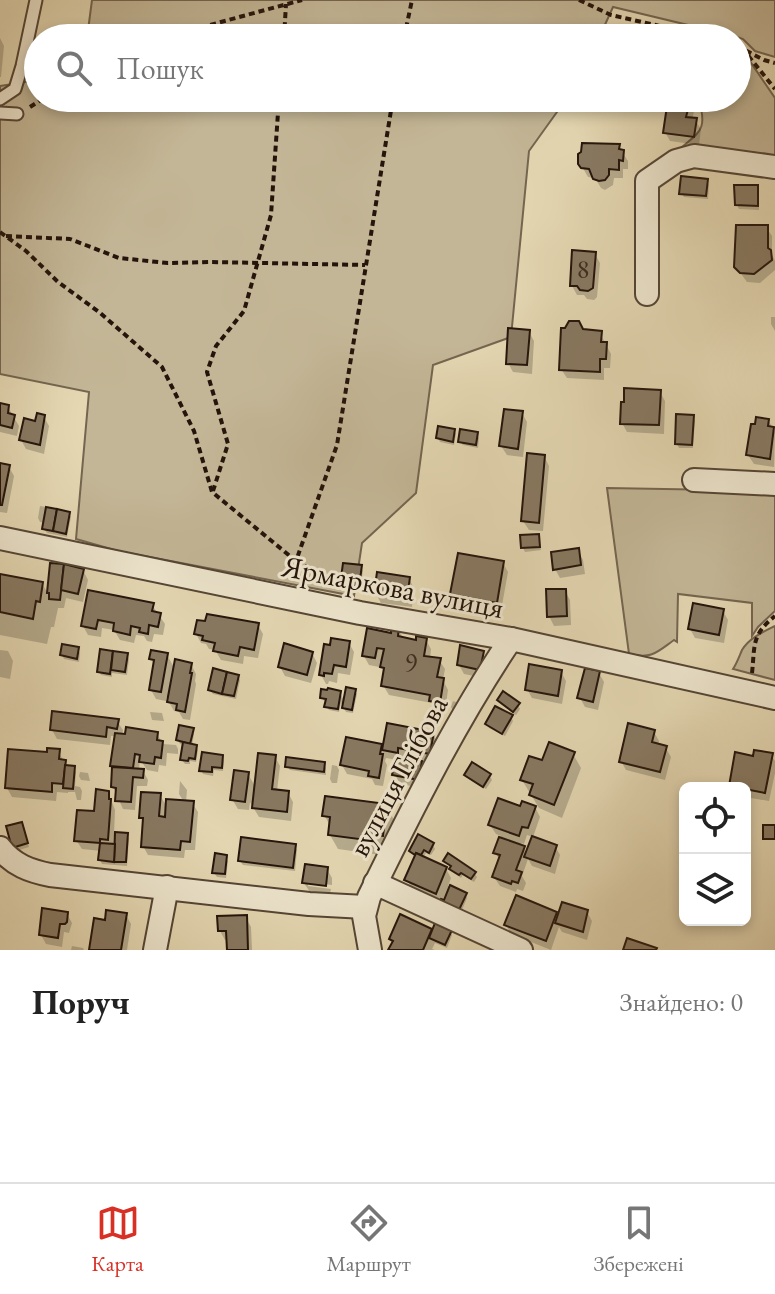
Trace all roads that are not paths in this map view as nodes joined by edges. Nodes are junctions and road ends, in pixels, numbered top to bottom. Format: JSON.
{"nodes":[{"id":1,"x":36,"y":0,"type":"edge"},
{"id":2,"x":31,"y":24,"type":"edge"},
{"id":3,"x":24,"y":57,"type":"edge"},
{"id":4,"x":0,"y":99,"type":"edge"},
{"id":5,"x":0,"y":113,"type":"edge"},
{"id":6,"x":17,"y":114,"type":"dead end"},
{"id":7,"x":775,"y":167,"type":"edge"},
{"id":8,"x":647,"y":294,"type":"dead end"},
{"id":9,"x":694,"y":480,"type":"dead end"},
{"id":10,"x":775,"y":484,"type":"edge"},
{"id":11,"x":0,"y":538,"type":"edge"},
{"id":12,"x":511,"y":639,"type":"junction"},
{"id":13,"x":775,"y":698,"type":"edge"},
{"id":14,"x":0,"y":848,"type":"edge"},
{"id":15,"x":375,"y":883,"type":"junction"},
{"id":16,"x":167,"y":887,"type":"junction"},
{"id":17,"x":365,"y":907,"type":"junction"},
{"id":18,"x":155,"y":950,"type":"edge"},
{"id":19,"x":370,"y":950,"type":"edge"},
{"id":20,"x":521,"y":950,"type":"edge"}],
"edges":[{"from":1,"to":2,"type":"lane"},
{"from":3,"to":4,"type":"lane"},
{"from":5,"to":6,"type":"lane"},
{"from":7,"to":8,"type":"street"},
{"from":9,"to":10,"type":"street"},
{"from":11,"to":12,"type":"street","name":"Ярмаркова вулиця"},
{"from":12,"to":13,"type":"street","name":"Ярмаркова вулиця"},
{"from":12,"to":15,"type":"street","name":"вулиця Глібова"},
{"from":14,"to":16,"type":"street"},
{"from":15,"to":17,"type":"street","name":"вулиця Глібова"},
{"from":15,"to":20,"type":"street"},
{"from":16,"to":17,"type":"street"},
{"from":16,"to":18,"type":"street"},
{"from":17,"to":19,"type":"street","name":"вулиця Глібова"}]}
